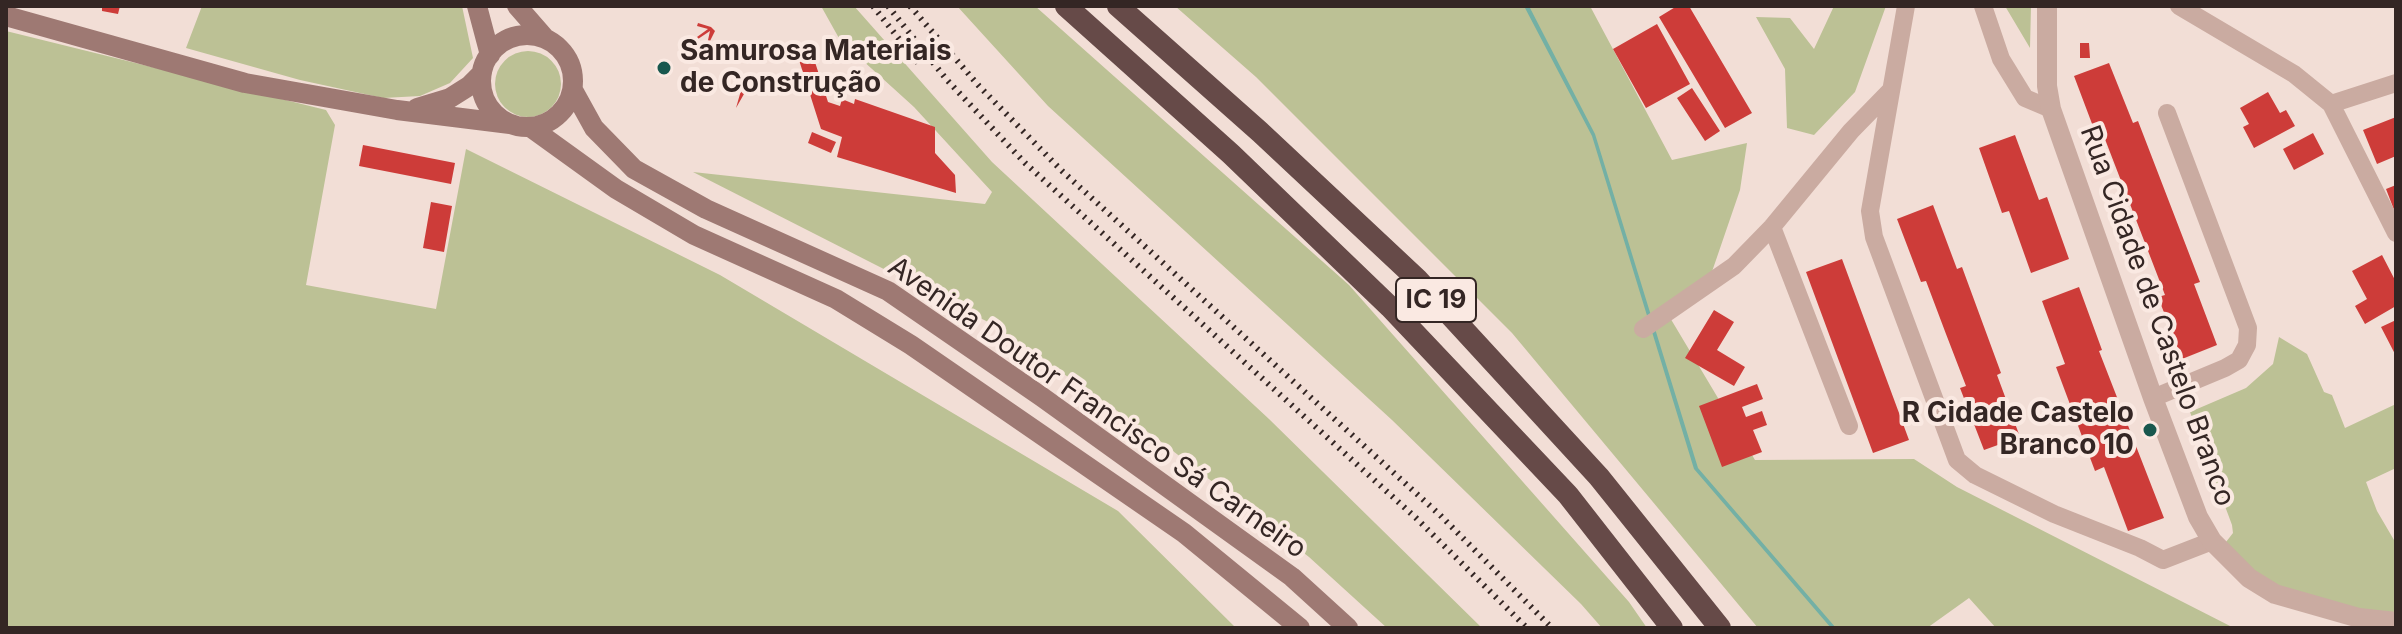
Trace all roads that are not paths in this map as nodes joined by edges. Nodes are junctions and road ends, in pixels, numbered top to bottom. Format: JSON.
{"nodes":[{"id":1,"x":477,"y":6,"type":"edge"},
{"id":2,"x":517,"y":6,"type":"edge"},
{"id":3,"x":1066,"y":6,"type":"edge"},
{"id":4,"x":1118,"y":6,"type":"edge"},
{"id":5,"x":1906,"y":6,"type":"edge"},
{"id":6,"x":1983,"y":6,"type":"edge"},
{"id":7,"x":2047,"y":6,"type":"edge"},
{"id":8,"x":2179,"y":6,"type":"edge"},
{"id":9,"x":6,"y":16,"type":"edge"},
{"id":10,"x":545,"y":38,"type":"junction"},
{"id":11,"x":486,"y":64,"type":"junction"},
{"id":12,"x":2396,"y":83,"type":"edge"},
{"id":13,"x":573,"y":90,"type":"junction"},
{"id":14,"x":1890,"y":91,"type":"junction"},
{"id":15,"x":2331,"y":104,"type":"junction"},
{"id":16,"x":2051,"y":109,"type":"junction"},
{"id":17,"x":397,"y":110,"type":"junction"},
{"id":18,"x":2167,"y":113,"type":"dead end"},
{"id":19,"x":520,"y":126,"type":"junction"},
{"id":20,"x":1772,"y":227,"type":"junction"},
{"id":21,"x":2396,"y":233,"type":"edge"},
{"id":22,"x":1643,"y":329,"type":"dead end"},
{"id":23,"x":2153,"y":398,"type":"junction"},
{"id":24,"x":1849,"y":426,"type":"dead end"},
{"id":25,"x":2212,"y":541,"type":"junction"},
{"id":26,"x":2396,"y":622,"type":"edge"},
{"id":27,"x":1300,"y":628,"type":"edge"},
{"id":28,"x":1348,"y":628,"type":"edge"},
{"id":29,"x":1672,"y":628,"type":"edge"},
{"id":30,"x":1720,"y":628,"type":"edge"}],
"edges":[{"from":1,"to":11,"type":"main road"},
{"from":2,"to":10,"type":"main road"},
{"from":3,"to":29,"type":"highway","number":"IC 19"},
{"from":4,"to":30,"type":"highway","number":"IC 19"},
{"from":5,"to":14,"type":"street"},
{"from":6,"to":16,"type":"street","name":"Rua Cidade de Castelo Branco"},
{"from":7,"to":16,"type":"street","name":"Rua Cidade de Castelo Branco"},
{"from":8,"to":15,"type":"street"},
{"from":9,"to":17,"type":"main road"},
{"from":10,"to":11,"type":"main road"},
{"from":10,"to":13,"type":"main road"},
{"from":11,"to":17,"type":"main road"},
{"from":11,"to":19,"type":"main road"},
{"from":12,"to":15,"type":"street"},
{"from":13,"to":19,"type":"main road"},
{"from":13,"to":28,"type":"main road","name":"Avenida Doutor Francisco Sá Carneiro"},
{"from":14,"to":20,"type":"street"},
{"from":14,"to":25,"type":"street"},
{"from":15,"to":21,"type":"street"},
{"from":16,"to":23,"type":"street","name":"Rua Cidade de Castelo Branco"},
{"from":17,"to":19,"type":"main road"},
{"from":18,"to":23,"type":"street"},
{"from":19,"to":27,"type":"main road","name":"Avenida Doutor Francisco Sá Carneiro"},
{"from":20,"to":22,"type":"street"},
{"from":20,"to":24,"type":"street"},
{"from":23,"to":25,"type":"street","name":"Rua Cidade de Castelo Branco"},
{"from":25,"to":26,"type":"street","name":"Rua Cidade de Castelo Branco"}]}
